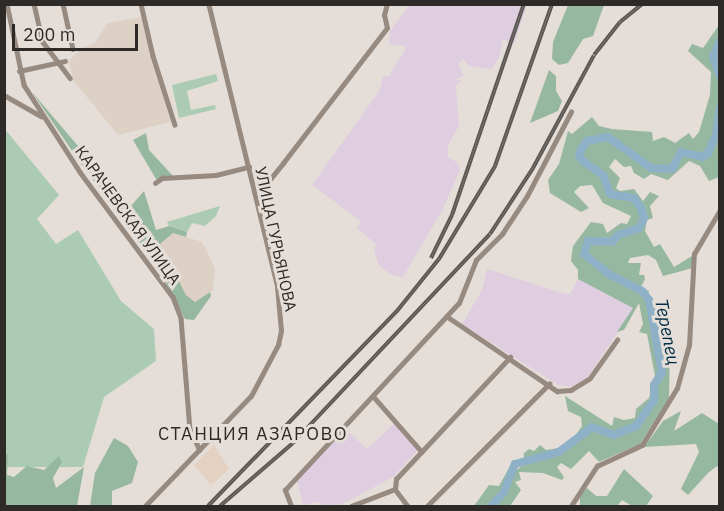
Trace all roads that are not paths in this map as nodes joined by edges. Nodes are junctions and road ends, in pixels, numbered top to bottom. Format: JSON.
{"nodes":[{"id":1,"x":7,"y":4,"type":"edge"},
{"id":2,"x":34,"y":4,"type":"edge"},
{"id":3,"x":63,"y":4,"type":"edge"},
{"id":4,"x":141,"y":4,"type":"edge"},
{"id":5,"x":208,"y":4,"type":"edge"},
{"id":6,"x":387,"y":4,"type":"edge"},
{"id":7,"x":74,"y":49,"type":"dead end"},
{"id":8,"x":56,"y":61,"type":"junction"},
{"id":9,"x":65,"y":61,"type":"dead end"},
{"id":10,"x":19,"y":71,"type":"junction"},
{"id":11,"x":70,"y":78,"type":"dead end"},
{"id":12,"x":4,"y":95,"type":"edge"},
{"id":13,"x":571,"y":112,"type":"dead end"},
{"id":14,"x":43,"y":118,"type":"junction"},
{"id":15,"x":176,"y":125,"type":"dead end"},
{"id":16,"x":249,"y":167,"type":"junction"},
{"id":17,"x":155,"y":183,"type":"dead end"},
{"id":18,"x":255,"y":189,"type":"junction"},
{"id":19,"x":720,"y":210,"type":"edge"},
{"id":20,"x":448,"y":317,"type":"junction"},
{"id":21,"x":617,"y":339,"type":"dead end"},
{"id":22,"x":510,"y":357,"type":"junction"},
{"id":23,"x":549,"y":384,"type":"junction"},
{"id":24,"x":373,"y":396,"type":"junction"},
{"id":25,"x":200,"y":450,"type":"junction"},
{"id":26,"x":422,"y":452,"type":"junction"},
{"id":27,"x":395,"y":489,"type":"junction"},
{"id":28,"x":370,"y":499,"type":"junction"},
{"id":29,"x":145,"y":507,"type":"edge"},
{"id":30,"x":291,"y":507,"type":"edge"},
{"id":31,"x":351,"y":507,"type":"edge"},
{"id":32,"x":373,"y":507,"type":"edge"},
{"id":33,"x":408,"y":507,"type":"edge"},
{"id":34,"x":427,"y":507,"type":"edge"},
{"id":35,"x":571,"y":507,"type":"edge"}],
"edges":[{"from":1,"to":10,"type":"street","name":"КАРАЧЕВСКАЯ УЛИЦА"},
{"from":2,"to":8,"type":"street"},
{"from":3,"to":7,"type":"street"},
{"from":4,"to":15,"type":"street"},
{"from":5,"to":16,"type":"street","name":"УЛИЦА ГУРЬЯНОВА"},
{"from":6,"to":18,"type":"street"},
{"from":8,"to":9,"type":"street"},
{"from":8,"to":10,"type":"street"},
{"from":8,"to":11,"type":"street"},
{"from":10,"to":14,"type":"street","name":"КАРАЧЕВСКАЯ УЛИЦА"},
{"from":12,"to":14,"type":"street"},
{"from":13,"to":20,"type":"street"},
{"from":14,"to":25,"type":"street","name":"КАРАЧЕВСКАЯ УЛИЦА"},
{"from":16,"to":17,"type":"street"},
{"from":16,"to":18,"type":"street","name":"УЛИЦА ГУРЬЯНОВА"},
{"from":18,"to":25,"type":"street","name":"УЛИЦА ГУРЬЯНОВА"},
{"from":19,"to":35,"type":"street"},
{"from":20,"to":22,"type":"street"},
{"from":20,"to":24,"type":"street"},
{"from":21,"to":23,"type":"street"},
{"from":22,"to":23,"type":"street"},
{"from":22,"to":26,"type":"street"},
{"from":23,"to":34,"type":"street"},
{"from":24,"to":26,"type":"street"},
{"from":24,"to":30,"type":"street"},
{"from":25,"to":29,"type":"street","name":"УЛИЦА ГУРЬЯНОВА"},
{"from":26,"to":27,"type":"street"},
{"from":27,"to":28,"type":"street"},
{"from":27,"to":33,"type":"street"},
{"from":28,"to":31,"type":"street"},
{"from":28,"to":32,"type":"street"}]}
